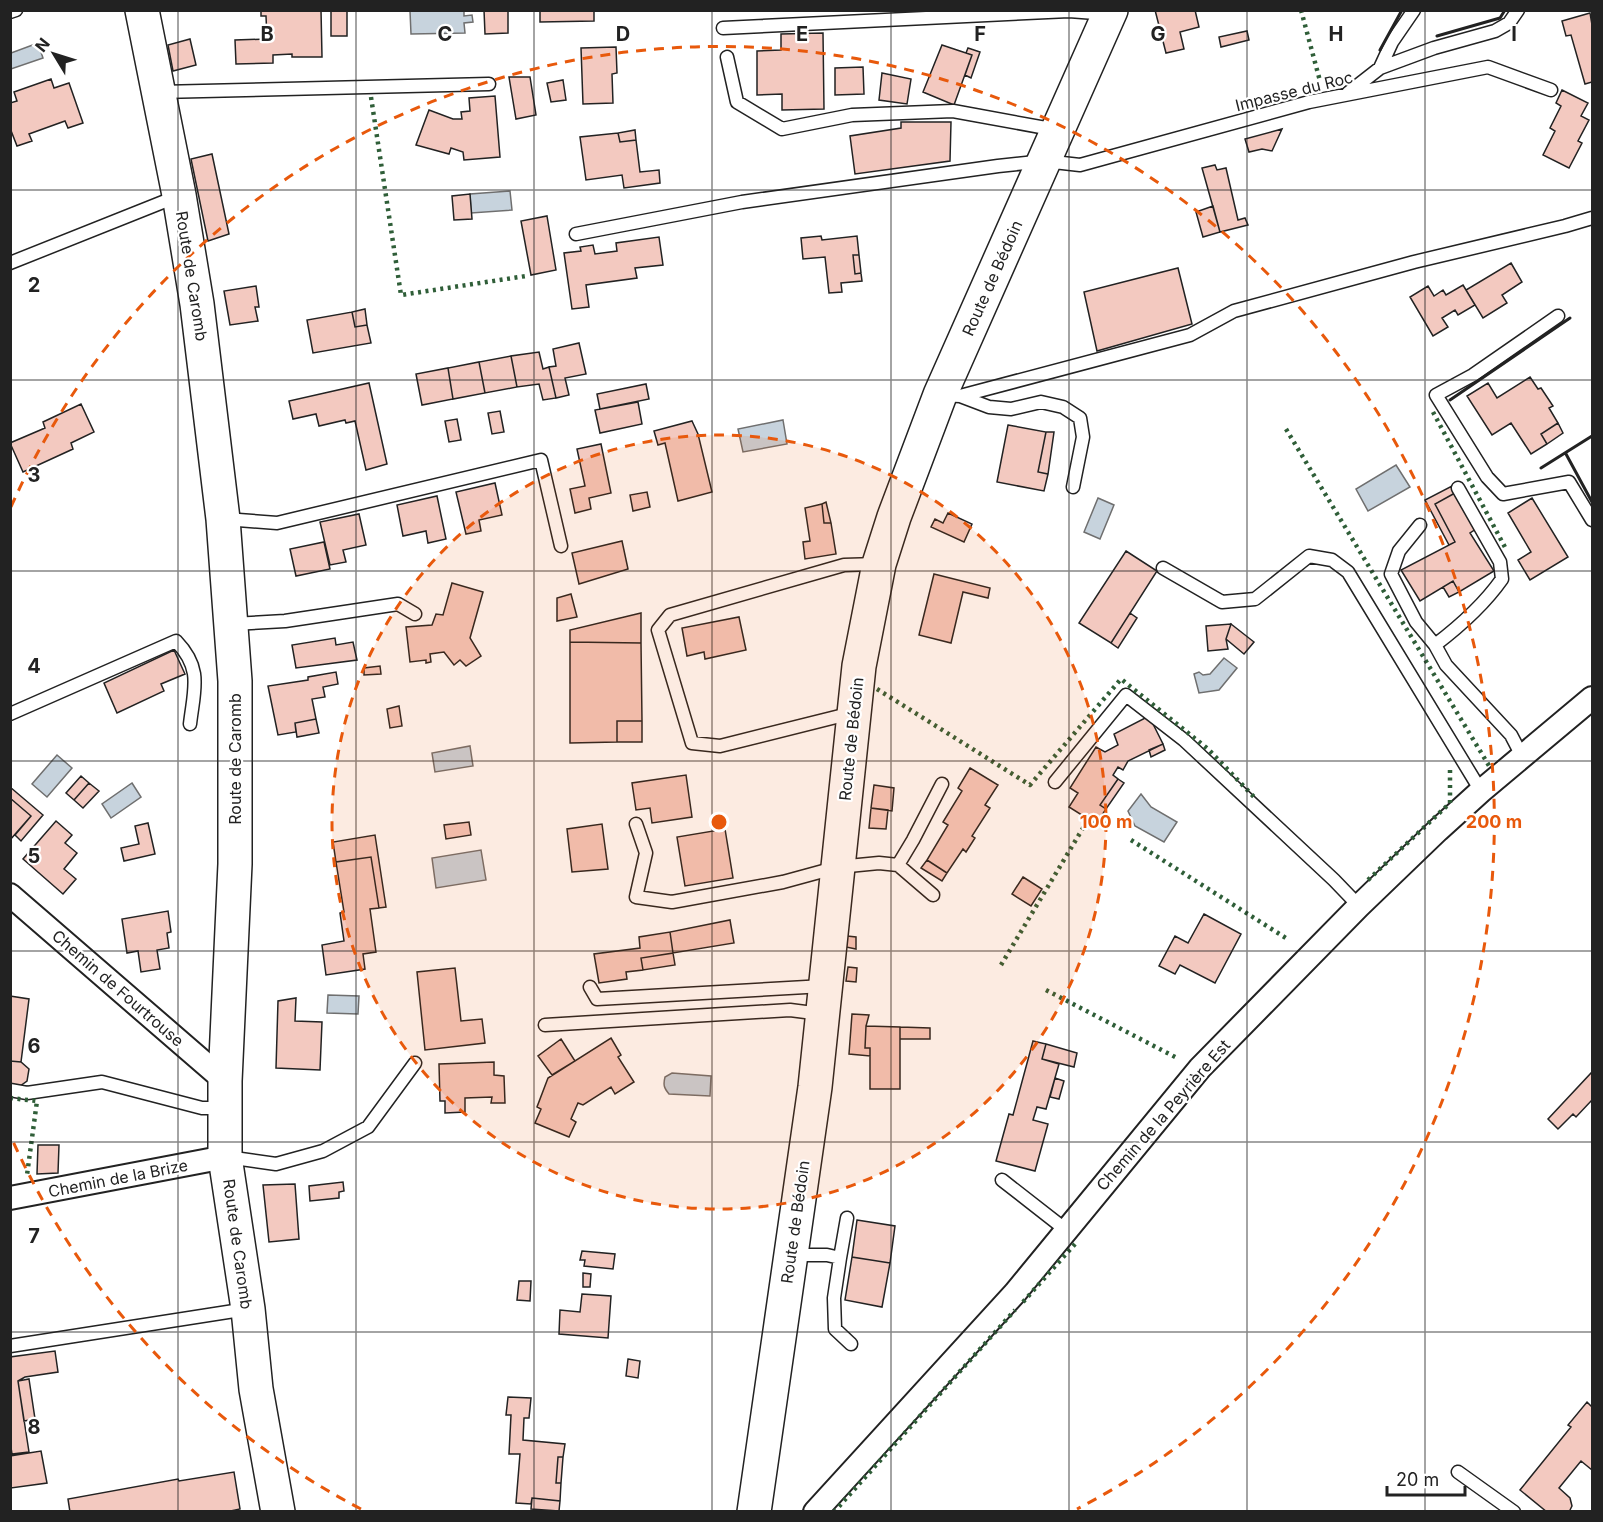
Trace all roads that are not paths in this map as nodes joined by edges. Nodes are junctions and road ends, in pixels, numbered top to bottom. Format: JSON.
{"nodes":[{"id":1,"x":16,"y":10,"type":"edge"},
{"id":2,"x":142,"y":10,"type":"edge"},
{"id":3,"x":1414,"y":10,"type":"edge"},
{"id":4,"x":1518,"y":10,"type":"edge"},
{"id":5,"x":10,"y":12,"type":"edge"},
{"id":6,"x":1110,"y":12,"type":"edge"},
{"id":7,"x":723,"y":28,"type":"dead end"},
{"id":8,"x":727,"y":57,"type":"dead end"},
{"id":9,"x":1380,"y":68,"type":"junction"},
{"id":10,"x":489,"y":84,"type":"dead end"},
{"id":11,"x":1551,"y":90,"type":"dead end"},
{"id":12,"x":158,"y":92,"type":"junction"},
{"id":13,"x":1345,"y":95,"type":"junction"},
{"id":14,"x":1058,"y":130,"type":"junction"},
{"id":15,"x":1045,"y":161,"type":"junction"},
{"id":16,"x":179,"y":195,"type":"junction"},
{"id":17,"x":1593,"y":218,"type":"edge"},
{"id":18,"x":576,"y":234,"type":"dead end"},
{"id":19,"x":10,"y":263,"type":"edge"},
{"id":20,"x":1558,"y":316,"type":"dead end"},
{"id":21,"x":950,"y":395,"type":"junction"},
{"id":22,"x":1073,"y":487,"type":"dead end"},
{"id":23,"x":1458,"y":488,"type":"dead end"},
{"id":24,"x":224,"y":519,"type":"junction"},
{"id":25,"x":1593,"y":520,"type":"edge"},
{"id":26,"x":1419,"y":525,"type":"dead end"},
{"id":27,"x":561,"y":546,"type":"dead end"},
{"id":28,"x":879,"y":564,"type":"junction"},
{"id":29,"x":1163,"y":568,"type":"dead end"},
{"id":30,"x":415,"y":614,"type":"dead end"},
{"id":31,"x":231,"y":624,"type":"junction"},
{"id":32,"x":1435,"y":645,"type":"junction"},
{"id":33,"x":1593,"y":698,"type":"edge"},
{"id":34,"x":854,"y":712,"type":"junction"},
{"id":35,"x":10,"y":714,"type":"edge"},
{"id":36,"x":190,"y":724,"type":"dead end"},
{"id":37,"x":1522,"y":756,"type":"junction"},
{"id":38,"x":1054,"y":782,"type":"dead end"},
{"id":39,"x":942,"y":784,"type":"dead end"},
{"id":40,"x":1481,"y":791,"type":"junction"},
{"id":41,"x":636,"y":824,"type":"dead end"},
{"id":42,"x":898,"y":865,"type":"junction"},
{"id":43,"x":837,"y":867,"type":"junction"},
{"id":44,"x":10,"y":895,"type":"edge"},
{"id":45,"x":933,"y":895,"type":"dead end"},
{"id":46,"x":1359,"y":906,"type":"junction"},
{"id":47,"x":590,"y":987,"type":"dead end"},
{"id":48,"x":824,"y":1000,"type":"junction"},
{"id":49,"x":545,"y":1025,"type":"dead end"},
{"id":50,"x":415,"y":1063,"type":"dead end"},
{"id":51,"x":10,"y":1090,"type":"edge"},
{"id":52,"x":225,"y":1095,"type":"junction"},
{"id":53,"x":225,"y":1157,"type":"junction"},
{"id":54,"x":1002,"y":1180,"type":"dead end"},
{"id":55,"x":10,"y":1198,"type":"edge"},
{"id":56,"x":847,"y":1218,"type":"dead end"},
{"id":57,"x":1066,"y":1230,"type":"junction"},
{"id":58,"x":790,"y":1255,"type":"junction"},
{"id":59,"x":840,"y":1258,"type":"junction"},
{"id":60,"x":248,"y":1309,"type":"junction"},
{"id":61,"x":852,"y":1344,"type":"dead end"},
{"id":62,"x":10,"y":1346,"type":"edge"},
{"id":63,"x":1458,"y":1472,"type":"dead end"},
{"id":64,"x":278,"y":1512,"type":"edge"},
{"id":65,"x":754,"y":1512,"type":"edge"},
{"id":66,"x":815,"y":1512,"type":"edge"},
{"id":67,"x":1514,"y":1512,"type":"edge"}],
"edges":[{"from":1,"to":5,"type":"lane"},
{"from":2,"to":12,"type":"main road","name":"Route de Caromb"},
{"from":3,"to":9,"type":"lane"},
{"from":4,"to":9,"type":"lane"},
{"from":6,"to":7,"type":"lane"},
{"from":6,"to":14,"type":"main road","name":"Route de Bédoin"},
{"from":8,"to":14,"type":"lane"},
{"from":9,"to":13,"type":"lane"},
{"from":10,"to":12,"type":"lane"},
{"from":11,"to":13,"type":"lane","name":"Impasse du Roc"},
{"from":12,"to":16,"type":"main road","name":"Route de Caromb"},
{"from":13,"to":15,"type":"lane","name":"Impasse du Roc"},
{"from":14,"to":15,"type":"main road","name":"Route de Bédoin"},
{"from":15,"to":18,"type":"lane","name":"Impasse du Roc"},
{"from":15,"to":21,"type":"main road","name":"Route de Bédoin"},
{"from":16,"to":19,"type":"lane"},
{"from":16,"to":24,"type":"main road","name":"Route de Caromb"},
{"from":17,"to":21,"type":"lane"},
{"from":20,"to":25,"type":"lane"},
{"from":21,"to":22,"type":"lane"},
{"from":21,"to":28,"type":"main road","name":"Route de Bédoin"},
{"from":23,"to":32,"type":"lane"},
{"from":24,"to":27,"type":"lane"},
{"from":24,"to":31,"type":"main road","name":"Route de Caromb"},
{"from":26,"to":32,"type":"lane"},
{"from":28,"to":34,"type":"main road","name":"Route de Bédoin"},
{"from":28,"to":34,"type":"lane"},
{"from":29,"to":40,"type":"lane"},
{"from":30,"to":31,"type":"lane"},
{"from":31,"to":52,"type":"main road","name":"Route de Caromb"},
{"from":32,"to":37,"type":"lane"},
{"from":33,"to":37,"type":"street","name":"Chemin de la Peyrière Est"},
{"from":34,"to":43,"type":"main road","name":"Route de Bédoin"},
{"from":35,"to":36,"type":"lane"},
{"from":37,"to":40,"type":"street","name":"Chemin de la Peyrière Est"},
{"from":38,"to":46,"type":"lane"},
{"from":39,"to":42,"type":"lane"},
{"from":40,"to":46,"type":"street","name":"Chemin de la Peyrière Est"},
{"from":41,"to":43,"type":"lane"},
{"from":42,"to":43,"type":"lane"},
{"from":42,"to":45,"type":"lane"},
{"from":43,"to":48,"type":"main road","name":"Route de Bédoin"},
{"from":44,"to":52,"type":"street","name":"Chemin de Fourtrouse"},
{"from":46,"to":57,"type":"street","name":"Chemin de la Peyrière Est"},
{"from":47,"to":48,"type":"lane"},
{"from":48,"to":49,"type":"lane"},
{"from":48,"to":58,"type":"main road","name":"Route de Bédoin"},
{"from":50,"to":53,"type":"lane"},
{"from":51,"to":52,"type":"lane"},
{"from":52,"to":53,"type":"main road","name":"Route de Caromb"},
{"from":53,"to":55,"type":"street","name":"Chemin de la Brize"},
{"from":53,"to":60,"type":"main road","name":"Route de Caromb"},
{"from":54,"to":57,"type":"lane"},
{"from":56,"to":59,"type":"lane"},
{"from":57,"to":66,"type":"street","name":"Chemin de la Peyrière Est"},
{"from":58,"to":59,"type":"lane"},
{"from":58,"to":65,"type":"main road","name":"Route de Bédoin"},
{"from":59,"to":61,"type":"lane"},
{"from":60,"to":62,"type":"lane"},
{"from":60,"to":64,"type":"main road","name":"Route de Caromb"},
{"from":63,"to":67,"type":"lane"}]}
